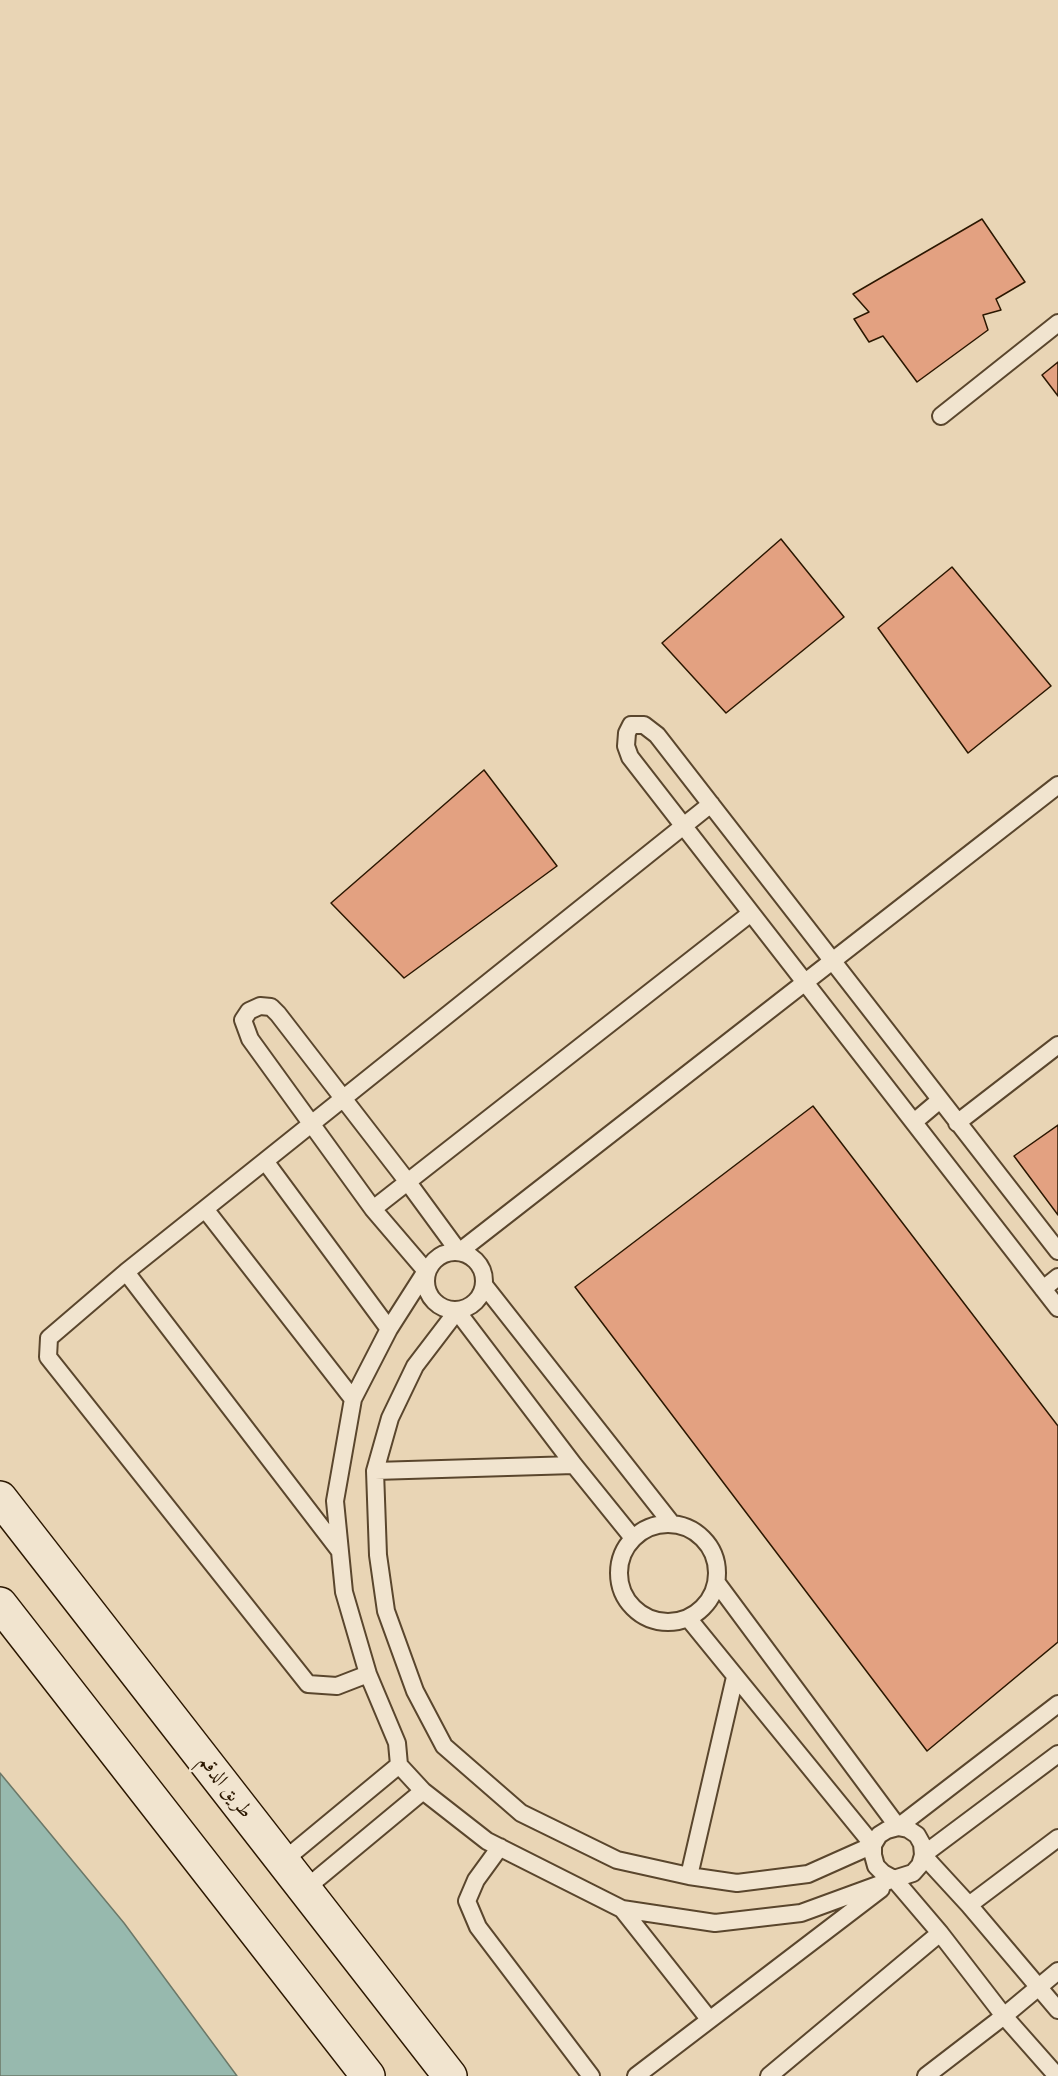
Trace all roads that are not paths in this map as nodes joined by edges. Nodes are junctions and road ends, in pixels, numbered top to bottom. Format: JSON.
{"nodes":[{"id":1,"x":1058,"y":323,"type":"edge"},
{"id":2,"x":940,"y":417,"type":"dead end"},
{"id":3,"x":1058,"y":785,"type":"edge"},
{"id":4,"x":711,"y":804,"type":"junction"},
{"id":5,"x":683,"y":828,"type":"junction"},
{"id":6,"x":751,"y":913,"type":"junction"},
{"id":7,"x":832,"y":961,"type":"junction"},
{"id":8,"x":804,"y":981,"type":"junction"},
{"id":9,"x":1058,"y":1045,"type":"edge"},
{"id":10,"x":343,"y":1099,"type":"junction"},
{"id":11,"x":940,"y":1100,"type":"junction"},
{"id":12,"x":914,"y":1122,"type":"junction"},
{"id":13,"x":312,"y":1123,"type":"junction"},
{"id":14,"x":957,"y":1124,"type":"junction"},
{"id":15,"x":265,"y":1161,"type":"junction"},
{"id":16,"x":407,"y":1181,"type":"junction"},
{"id":17,"x":205,"y":1209,"type":"junction"},
{"id":18,"x":373,"y":1209,"type":"junction"},
{"id":19,"x":1058,"y":1251,"type":"edge"},
{"id":20,"x":459,"y":1252,"type":"junction"},
{"id":21,"x":426,"y":1271,"type":"junction"},
{"id":22,"x":126,"y":1272,"type":"junction"},
{"id":23,"x":1058,"y":1277,"type":"edge"},
{"id":24,"x":484,"y":1285,"type":"junction"},
{"id":25,"x":1043,"y":1289,"type":"junction"},
{"id":26,"x":1058,"y":1308,"type":"edge"},
{"id":27,"x":457,"y":1311,"type":"junction"},
{"id":28,"x":389,"y":1329,"type":"junction"},
{"id":29,"x":353,"y":1399,"type":"junction"},
{"id":30,"x":574,"y":1465,"type":"junction"},
{"id":31,"x":375,"y":1471,"type":"junction"},
{"id":32,"x":0,"y":1498,"type":"edge"},
{"id":33,"x":672,"y":1524,"type":"junction"},
{"id":34,"x":633,"y":1538,"type":"junction"},
{"id":35,"x":340,"y":1552,"type":"junction"},
{"id":36,"x":717,"y":1583,"type":"junction"},
{"id":37,"x":0,"y":1604,"type":"edge"},
{"id":38,"x":688,"y":1618,"type":"junction"},
{"id":39,"x":368,"y":1674,"type":"junction"},
{"id":40,"x":735,"y":1677,"type":"junction"},
{"id":41,"x":1058,"y":1704,"type":"edge"},
{"id":42,"x":1058,"y":1754,"type":"edge"},
{"id":43,"x":399,"y":1765,"type":"junction"},
{"id":44,"x":423,"y":1791,"type":"junction"},
{"id":45,"x":898,"y":1827,"type":"junction"},
{"id":46,"x":1058,"y":1839,"type":"edge"},
{"id":47,"x":873,"y":1845,"type":"junction"},
{"id":48,"x":500,"y":1847,"type":"junction"},
{"id":49,"x":923,"y":1855,"type":"junction"},
{"id":50,"x":283,"y":1861,"type":"junction"},
{"id":51,"x":688,"y":1876,"type":"junction"},
{"id":52,"x":894,"y":1879,"type":"junction"},
{"id":53,"x":305,"y":1889,"type":"junction"},
{"id":54,"x":969,"y":1905,"type":"junction"},
{"id":55,"x":622,"y":1909,"type":"junction"},
{"id":56,"x":940,"y":1933,"type":"junction"},
{"id":57,"x":1058,"y":1971,"type":"edge"},
{"id":58,"x":1038,"y":1986,"type":"junction"},
{"id":59,"x":1058,"y":2010,"type":"edge"},
{"id":60,"x":1004,"y":2016,"type":"junction"},
{"id":61,"x":709,"y":2019,"type":"junction"},
{"id":62,"x":368,"y":2076,"type":"edge"},
{"id":63,"x":450,"y":2076,"type":"edge"},
{"id":64,"x":591,"y":2076,"type":"edge"},
{"id":65,"x":636,"y":2076,"type":"edge"},
{"id":66,"x":769,"y":2076,"type":"edge"},
{"id":67,"x":926,"y":2076,"type":"edge"},
{"id":68,"x":1057,"y":2076,"type":"edge"}],
"edges":[{"from":1,"to":2,"type":"lane"},
{"from":3,"to":7,"type":"lane"},
{"from":4,"to":5,"type":"lane"},
{"from":4,"to":5,"type":"lane"},
{"from":4,"to":7,"type":"lane"},
{"from":5,"to":6,"type":"lane"},
{"from":5,"to":10,"type":"lane"},
{"from":6,"to":8,"type":"lane"},
{"from":6,"to":16,"type":"lane"},
{"from":7,"to":8,"type":"lane"},
{"from":7,"to":11,"type":"lane"},
{"from":8,"to":12,"type":"lane"},
{"from":8,"to":20,"type":"lane"},
{"from":9,"to":14,"type":"lane"},
{"from":10,"to":13,"type":"lane"},
{"from":10,"to":13,"type":"lane"},
{"from":10,"to":16,"type":"lane"},
{"from":11,"to":12,"type":"lane"},
{"from":11,"to":14,"type":"lane"},
{"from":12,"to":25,"type":"lane"},
{"from":13,"to":15,"type":"lane"},
{"from":13,"to":18,"type":"lane"},
{"from":14,"to":19,"type":"lane"},
{"from":15,"to":17,"type":"lane"},
{"from":15,"to":28,"type":"lane"},
{"from":16,"to":18,"type":"lane"},
{"from":16,"to":20,"type":"lane"},
{"from":17,"to":22,"type":"lane"},
{"from":17,"to":29,"type":"lane"},
{"from":18,"to":21,"type":"lane"},
{"from":20,"to":21,"type":"lane"},
{"from":20,"to":24,"type":"lane"},
{"from":21,"to":27,"type":"lane"},
{"from":21,"to":28,"type":"lane"},
{"from":22,"to":35,"type":"lane"},
{"from":22,"to":39,"type":"lane"},
{"from":23,"to":25,"type":"lane"},
{"from":24,"to":27,"type":"lane"},
{"from":24,"to":33,"type":"lane"},
{"from":25,"to":26,"type":"lane"},
{"from":27,"to":30,"type":"lane"},
{"from":27,"to":31,"type":"lane"},
{"from":28,"to":29,"type":"lane"},
{"from":29,"to":35,"type":"lane"},
{"from":30,"to":31,"type":"lane"},
{"from":30,"to":34,"type":"lane"},
{"from":31,"to":51,"type":"lane"},
{"from":32,"to":50,"type":"street","name":"طريق الدقم"},
{"from":33,"to":34,"type":"lane"},
{"from":33,"to":36,"type":"lane"},
{"from":34,"to":38,"type":"lane"},
{"from":35,"to":39,"type":"lane"},
{"from":36,"to":38,"type":"lane"},
{"from":36,"to":45,"type":"lane"},
{"from":37,"to":62,"type":"street"},
{"from":38,"to":40,"type":"lane"},
{"from":39,"to":43,"type":"lane"},
{"from":40,"to":47,"type":"lane"},
{"from":40,"to":51,"type":"lane"},
{"from":41,"to":45,"type":"lane"},
{"from":42,"to":49,"type":"lane"},
{"from":43,"to":44,"type":"lane"},
{"from":43,"to":50,"type":"lane"},
{"from":44,"to":48,"type":"lane"},
{"from":44,"to":53,"type":"lane"},
{"from":45,"to":47,"type":"lane"},
{"from":45,"to":49,"type":"lane"},
{"from":46,"to":54,"type":"lane"},
{"from":47,"to":51,"type":"lane"},
{"from":47,"to":52,"type":"lane"},
{"from":48,"to":55,"type":"lane"},
{"from":48,"to":64,"type":"lane"},
{"from":49,"to":52,"type":"lane"},
{"from":49,"to":54,"type":"lane"},
{"from":50,"to":53,"type":"street","name":"طريق الدقم"},
{"from":52,"to":55,"type":"lane"},
{"from":52,"to":56,"type":"lane"},
{"from":52,"to":61,"type":"lane"},
{"from":53,"to":63,"type":"street","name":"طريق الدقم"},
{"from":54,"to":58,"type":"lane"},
{"from":55,"to":61,"type":"lane"},
{"from":56,"to":60,"type":"lane"},
{"from":56,"to":66,"type":"lane"},
{"from":57,"to":58,"type":"lane"},
{"from":58,"to":59,"type":"lane"},
{"from":58,"to":60,"type":"lane"},
{"from":60,"to":67,"type":"lane"},
{"from":60,"to":68,"type":"lane"},
{"from":61,"to":65,"type":"lane"}]}
